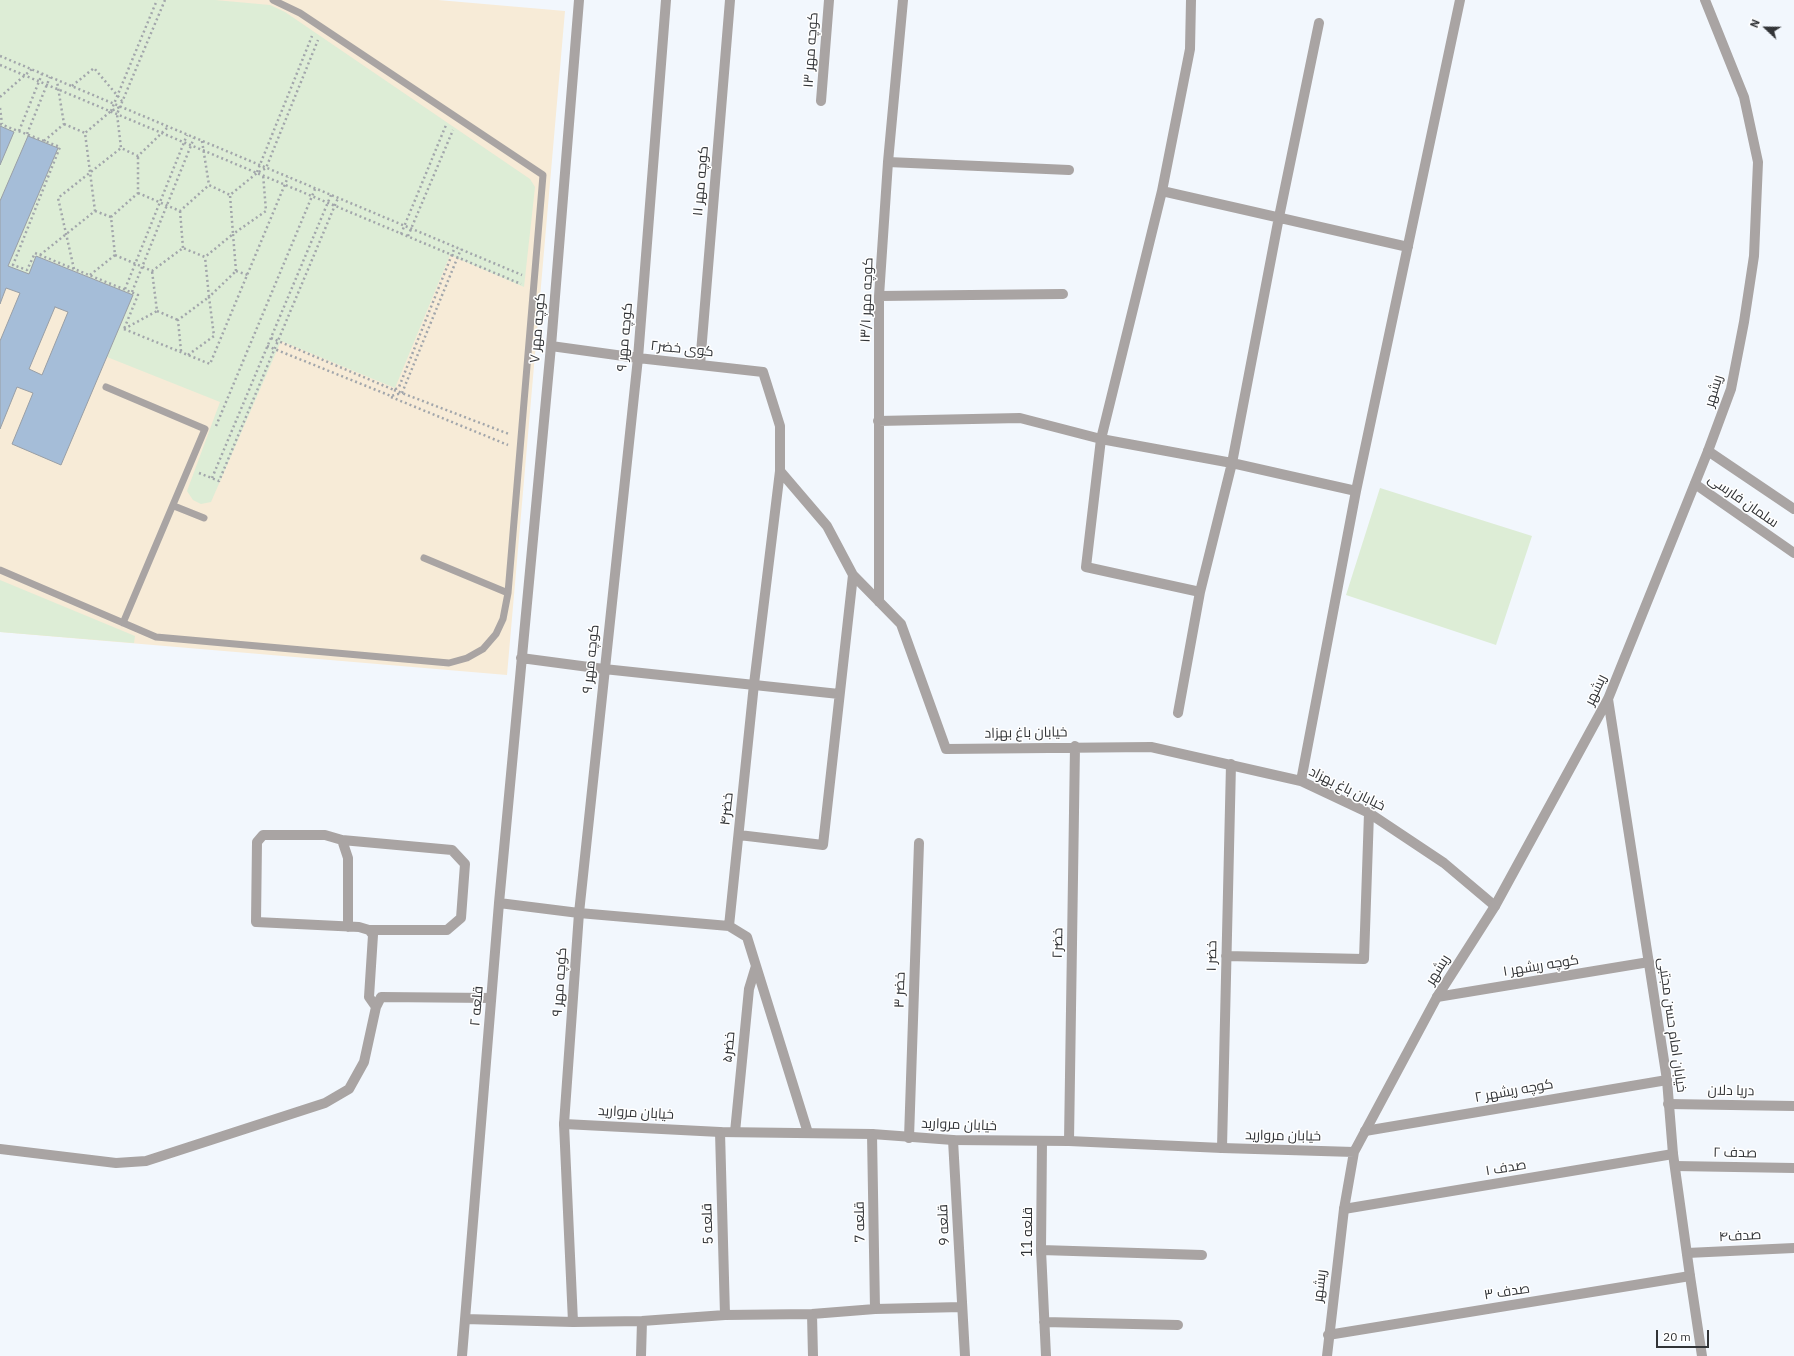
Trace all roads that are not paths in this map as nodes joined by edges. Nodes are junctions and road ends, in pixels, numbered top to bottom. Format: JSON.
{"nodes":[{"id":1,"x":273,"y":0,"type":"edge"},
{"id":2,"x":579,"y":0,"type":"edge"},
{"id":3,"x":666,"y":0,"type":"edge"},
{"id":4,"x":730,"y":0,"type":"edge"},
{"id":5,"x":829,"y":0,"type":"edge"},
{"id":6,"x":903,"y":0,"type":"edge"},
{"id":7,"x":1191,"y":0,"type":"edge"},
{"id":8,"x":1460,"y":0,"type":"edge"},
{"id":9,"x":1706,"y":0,"type":"edge"},
{"id":10,"x":1319,"y":23,"type":"dead end"},
{"id":11,"x":821,"y":101,"type":"dead end"},
{"id":12,"x":888,"y":162,"type":"junction"},
{"id":13,"x":1069,"y":170,"type":"dead end"},
{"id":14,"x":1162,"y":191,"type":"junction"},
{"id":15,"x":1279,"y":217,"type":"junction"},
{"id":16,"x":1408,"y":247,"type":"junction"},
{"id":17,"x":1063,"y":294,"type":"dead end"},
{"id":18,"x":879,"y":296,"type":"junction"},
{"id":19,"x":551,"y":346,"type":"junction"},
{"id":20,"x":638,"y":358,"type":"junction"},
{"id":21,"x":700,"y":365,"type":"junction"},
{"id":22,"x":106,"y":387,"type":"dead end"},
{"id":23,"x":878,"y":421,"type":"junction"},
{"id":24,"x":1101,"y":439,"type":"junction"},
{"id":25,"x":1708,"y":451,"type":"junction"},
{"id":26,"x":1232,"y":464,"type":"junction"},
{"id":27,"x":780,"y":471,"type":"junction"},
{"id":28,"x":1695,"y":484,"type":"junction"},
{"id":29,"x":1356,"y":491,"type":"junction"},
{"id":30,"x":174,"y":506,"type":"junction"},
{"id":31,"x":1794,"y":509,"type":"edge"},
{"id":32,"x":204,"y":518,"type":"dead end"},
{"id":33,"x":1794,"y":553,"type":"edge"},
{"id":34,"x":424,"y":558,"type":"dead end"},
{"id":35,"x":0,"y":570,"type":"edge"},
{"id":36,"x":853,"y":575,"type":"junction"},
{"id":37,"x":1200,"y":592,"type":"junction"},
{"id":38,"x":508,"y":593,"type":"junction"},
{"id":39,"x":879,"y":602,"type":"junction"},
{"id":40,"x":123,"y":623,"type":"junction"},
{"id":41,"x":521,"y":658,"type":"junction"},
{"id":42,"x":604,"y":669,"type":"junction"},
{"id":43,"x":754,"y":684,"type":"junction"},
{"id":44,"x":839,"y":694,"type":"junction"},
{"id":45,"x":1608,"y":699,"type":"junction"},
{"id":46,"x":1178,"y":713,"type":"dead end"},
{"id":47,"x":1075,"y":746,"type":"junction"},
{"id":48,"x":1231,"y":764,"type":"junction"},
{"id":49,"x":1300,"y":781,"type":"junction"},
{"id":50,"x":1369,"y":813,"type":"junction"},
{"id":51,"x":739,"y":835,"type":"junction"},
{"id":52,"x":342,"y":840,"type":"junction"},
{"id":53,"x":919,"y":843,"type":"dead end"},
{"id":54,"x":499,"y":902,"type":"junction"},
{"id":55,"x":1495,"y":906,"type":"junction"},
{"id":56,"x":579,"y":913,"type":"junction"},
{"id":57,"x":729,"y":926,"type":"junction"},
{"id":58,"x":348,"y":927,"type":"junction"},
{"id":59,"x":369,"y":930,"type":"junction"},
{"id":60,"x":1226,"y":956,"type":"junction"},
{"id":61,"x":1649,"y":962,"type":"junction"},
{"id":62,"x":756,"y":966,"type":"junction"},
{"id":63,"x":1437,"y":997,"type":"junction"},
{"id":64,"x":491,"y":998,"type":"junction"},
{"id":65,"x":376,"y":1007,"type":"junction"},
{"id":66,"x":1667,"y":1080,"type":"junction"},
{"id":67,"x":1668,"y":1104,"type":"junction"},
{"id":68,"x":1794,"y":1106,"type":"edge"},
{"id":69,"x":564,"y":1124,"type":"junction"},
{"id":70,"x":1365,"y":1131,"type":"junction"},
{"id":71,"x":720,"y":1132,"type":"junction"},
{"id":72,"x":734,"y":1132,"type":"junction"},
{"id":73,"x":808,"y":1132,"type":"junction"},
{"id":74,"x":872,"y":1134,"type":"junction"},
{"id":75,"x":908,"y":1138,"type":"junction"},
{"id":76,"x":953,"y":1140,"type":"junction"},
{"id":77,"x":1068,"y":1141,"type":"junction"},
{"id":78,"x":1042,"y":1142,"type":"junction"},
{"id":79,"x":1222,"y":1148,"type":"junction"},
{"id":80,"x":0,"y":1149,"type":"edge"},
{"id":81,"x":1354,"y":1152,"type":"junction"},
{"id":82,"x":1673,"y":1154,"type":"junction"},
{"id":83,"x":1675,"y":1166,"type":"junction"},
{"id":84,"x":1794,"y":1168,"type":"edge"},
{"id":85,"x":1344,"y":1209,"type":"junction"},
{"id":86,"x":1794,"y":1248,"type":"edge"},
{"id":87,"x":1041,"y":1250,"type":"junction"},
{"id":88,"x":1687,"y":1253,"type":"junction"},
{"id":89,"x":1202,"y":1255,"type":"dead end"},
{"id":90,"x":1690,"y":1276,"type":"junction"},
{"id":91,"x":962,"y":1307,"type":"junction"},
{"id":92,"x":875,"y":1309,"type":"junction"},
{"id":93,"x":725,"y":1314,"type":"junction"},
{"id":94,"x":812,"y":1314,"type":"junction"},
{"id":95,"x":465,"y":1319,"type":"junction"},
{"id":96,"x":642,"y":1321,"type":"junction"},
{"id":97,"x":572,"y":1322,"type":"junction"},
{"id":98,"x":1044,"y":1322,"type":"junction"},
{"id":99,"x":1178,"y":1325,"type":"dead end"},
{"id":100,"x":1328,"y":1335,"type":"junction"},
{"id":101,"x":462,"y":1356,"type":"edge"},
{"id":102,"x":640,"y":1356,"type":"edge"},
{"id":103,"x":813,"y":1356,"type":"edge"},
{"id":104,"x":965,"y":1356,"type":"edge"},
{"id":105,"x":1046,"y":1356,"type":"edge"},
{"id":106,"x":1327,"y":1356,"type":"edge"},
{"id":107,"x":1702,"y":1356,"type":"edge"}],
"edges":[{"from":1,"to":38,"type":"lane"},
{"from":2,"to":19,"type":"street","name":"کوچه مهر ۷"},
{"from":3,"to":20,"type":"street","name":"کوچه مهر ۹"},
{"from":4,"to":21,"type":"street","name":"کوچه مهر ۱۱"},
{"from":5,"to":11,"type":"street","name":"کوچه مهر ۱۳"},
{"from":6,"to":12,"type":"street","name":"کوچه مهر ۱۳/۱"},
{"from":7,"to":14,"type":"street"},
{"from":8,"to":16,"type":"street"},
{"from":9,"to":25,"type":"street","name":"ریشهر"},
{"from":10,"to":15,"type":"street"},
{"from":12,"to":13,"type":"street"},
{"from":12,"to":18,"type":"street","name":"کوچه مهر ۱۳/۱"},
{"from":14,"to":15,"type":"street"},
{"from":14,"to":24,"type":"street"},
{"from":15,"to":16,"type":"street"},
{"from":15,"to":26,"type":"street"},
{"from":16,"to":29,"type":"street"},
{"from":17,"to":18,"type":"street"},
{"from":18,"to":23,"type":"street","name":"کوچه مهر ۱۳/۱"},
{"from":19,"to":20,"type":"street","name":"کوی خضر۲"},
{"from":19,"to":41,"type":"street","name":"کوچه مهر ۷"},
{"from":20,"to":21,"type":"street","name":"کوی خضر۲"},
{"from":20,"to":42,"type":"street","name":"کوچه مهر ۹"},
{"from":21,"to":27,"type":"street","name":"کوی خضر۲"},
{"from":22,"to":30,"type":"lane"},
{"from":23,"to":24,"type":"street"},
{"from":23,"to":39,"type":"street","name":"کوچه مهر ۱۳/۱"},
{"from":24,"to":26,"type":"street"},
{"from":24,"to":37,"type":"street"},
{"from":25,"to":28,"type":"street","name":"ریشهر"},
{"from":25,"to":31,"type":"street","name":"سلمان فارسی"},
{"from":26,"to":29,"type":"street"},
{"from":26,"to":37,"type":"street"},
{"from":27,"to":36,"type":"street","name":"خیابان باغ بهزاد"},
{"from":27,"to":43,"type":"street","name":"خضر۴"},
{"from":28,"to":33,"type":"street","name":"سلمان فارسی"},
{"from":28,"to":45,"type":"street","name":"ریشهر"},
{"from":29,"to":49,"type":"street"},
{"from":30,"to":32,"type":"lane"},
{"from":30,"to":40,"type":"lane"},
{"from":34,"to":38,"type":"lane"},
{"from":35,"to":40,"type":"lane"},
{"from":36,"to":39,"type":"street","name":"خیابان باغ بهزاد"},
{"from":36,"to":44,"type":"street"},
{"from":37,"to":46,"type":"street"},
{"from":38,"to":40,"type":"lane"},
{"from":39,"to":47,"type":"street","name":"خیابان باغ بهزاد"},
{"from":41,"to":42,"type":"street"},
{"from":41,"to":54,"type":"street","name":"قلعه ۲"},
{"from":42,"to":43,"type":"street"},
{"from":42,"to":56,"type":"street","name":"کوچه مهر ۹"},
{"from":43,"to":44,"type":"street"},
{"from":43,"to":51,"type":"street","name":"خضر۴"},
{"from":44,"to":51,"type":"street"},
{"from":45,"to":55,"type":"street","name":"ریشهر"},
{"from":45,"to":61,"type":"street","name":"خیابان امام حسن مجتبی"},
{"from":47,"to":48,"type":"street","name":"خیابان باغ بهزاد"},
{"from":47,"to":77,"type":"street","name":"خضر۲"},
{"from":48,"to":49,"type":"street","name":"خیابان باغ بهزاد"},
{"from":48,"to":60,"type":"street","name":"خضر ۱"},
{"from":49,"to":50,"type":"street","name":"خیابان باغ بهزاد"},
{"from":50,"to":55,"type":"street","name":"خیابان باغ بهزاد"},
{"from":50,"to":60,"type":"street"},
{"from":51,"to":57,"type":"street","name":"خضر۴"},
{"from":52,"to":58,"type":"street"},
{"from":52,"to":58,"type":"street"},
{"from":52,"to":59,"type":"street"},
{"from":53,"to":75,"type":"street","name":"خضر ۳"},
{"from":54,"to":56,"type":"street"},
{"from":54,"to":64,"type":"street","name":"قلعه ۲"},
{"from":55,"to":63,"type":"street","name":"ریشهر"},
{"from":56,"to":57,"type":"street"},
{"from":56,"to":69,"type":"street","name":"کوچه مهر ۹"},
{"from":57,"to":62,"type":"street"},
{"from":58,"to":59,"type":"street"},
{"from":59,"to":65,"type":"street"},
{"from":60,"to":79,"type":"street","name":"خضر ۱"},
{"from":61,"to":63,"type":"street","name":"کوچه ریشهر ۱"},
{"from":61,"to":66,"type":"street","name":"خیابان امام حسن مجتبی"},
{"from":62,"to":72,"type":"street","name":"خضر۵"},
{"from":62,"to":73,"type":"street"},
{"from":63,"to":70,"type":"street","name":"ریشهر"},
{"from":64,"to":65,"type":"street"},
{"from":64,"to":95,"type":"street","name":"قلعه ۲"},
{"from":65,"to":80,"type":"street"},
{"from":66,"to":67,"type":"street","name":"خیابان امام حسن مجتبی"},
{"from":66,"to":70,"type":"street","name":"کوچه ریشهر ۲"},
{"from":67,"to":68,"type":"street","name":"دریا دلان"},
{"from":67,"to":82,"type":"street","name":"خیابان امام حسن مجتبی"},
{"from":69,"to":71,"type":"street","name":"خیابان مروارید"},
{"from":69,"to":97,"type":"street","name":"کوچه مهر ۹"},
{"from":70,"to":81,"type":"street","name":"ریشهر"},
{"from":71,"to":72,"type":"street","name":"خیابان مروارید"},
{"from":71,"to":93,"type":"street","name":"قلعه 5"},
{"from":72,"to":73,"type":"street","name":"خیابان مروارید"},
{"from":73,"to":74,"type":"street","name":"خیابان مروارید"},
{"from":74,"to":75,"type":"street","name":"خیابان مروارید"},
{"from":74,"to":92,"type":"street","name":"قلعه 7"},
{"from":75,"to":76,"type":"street","name":"خیابان مروارید"},
{"from":76,"to":78,"type":"street","name":"خیابان مروارید"},
{"from":76,"to":91,"type":"street","name":"قلعه 9"},
{"from":77,"to":78,"type":"street","name":"خیابان مروارید"},
{"from":77,"to":79,"type":"street","name":"خیابان مروارید"},
{"from":78,"to":87,"type":"street","name":"قلعه 11"},
{"from":79,"to":81,"type":"street","name":"خیابان مروارید"},
{"from":81,"to":85,"type":"street","name":"ریشهر"},
{"from":82,"to":83,"type":"street","name":"خیابان امام حسن مجتبی"},
{"from":82,"to":85,"type":"street","name":"صدف ۱"},
{"from":83,"to":84,"type":"street","name":"صدف ۲"},
{"from":83,"to":88,"type":"street","name":"خیابان امام حسن مجتبی"},
{"from":85,"to":100,"type":"street","name":"ریشهر"},
{"from":86,"to":88,"type":"street","name":"صدف۴"},
{"from":87,"to":89,"type":"street"},
{"from":87,"to":98,"type":"street","name":"قلعه 11"},
{"from":88,"to":90,"type":"street","name":"خیابان امام حسن مجتبی"},
{"from":90,"to":100,"type":"street","name":"صدف ۳"},
{"from":90,"to":107,"type":"street","name":"خیابان امام حسن مجتبی"},
{"from":91,"to":92,"type":"street"},
{"from":91,"to":104,"type":"street","name":"قلعه 9"},
{"from":92,"to":94,"type":"street"},
{"from":93,"to":94,"type":"street"},
{"from":93,"to":96,"type":"street"},
{"from":94,"to":103,"type":"street"},
{"from":95,"to":97,"type":"street"},
{"from":95,"to":101,"type":"street","name":"قلعه ۲"},
{"from":96,"to":97,"type":"street"},
{"from":96,"to":102,"type":"street"},
{"from":98,"to":99,"type":"street"},
{"from":98,"to":105,"type":"street","name":"قلعه 11"},
{"from":100,"to":106,"type":"street","name":"ریشهر"}]}
